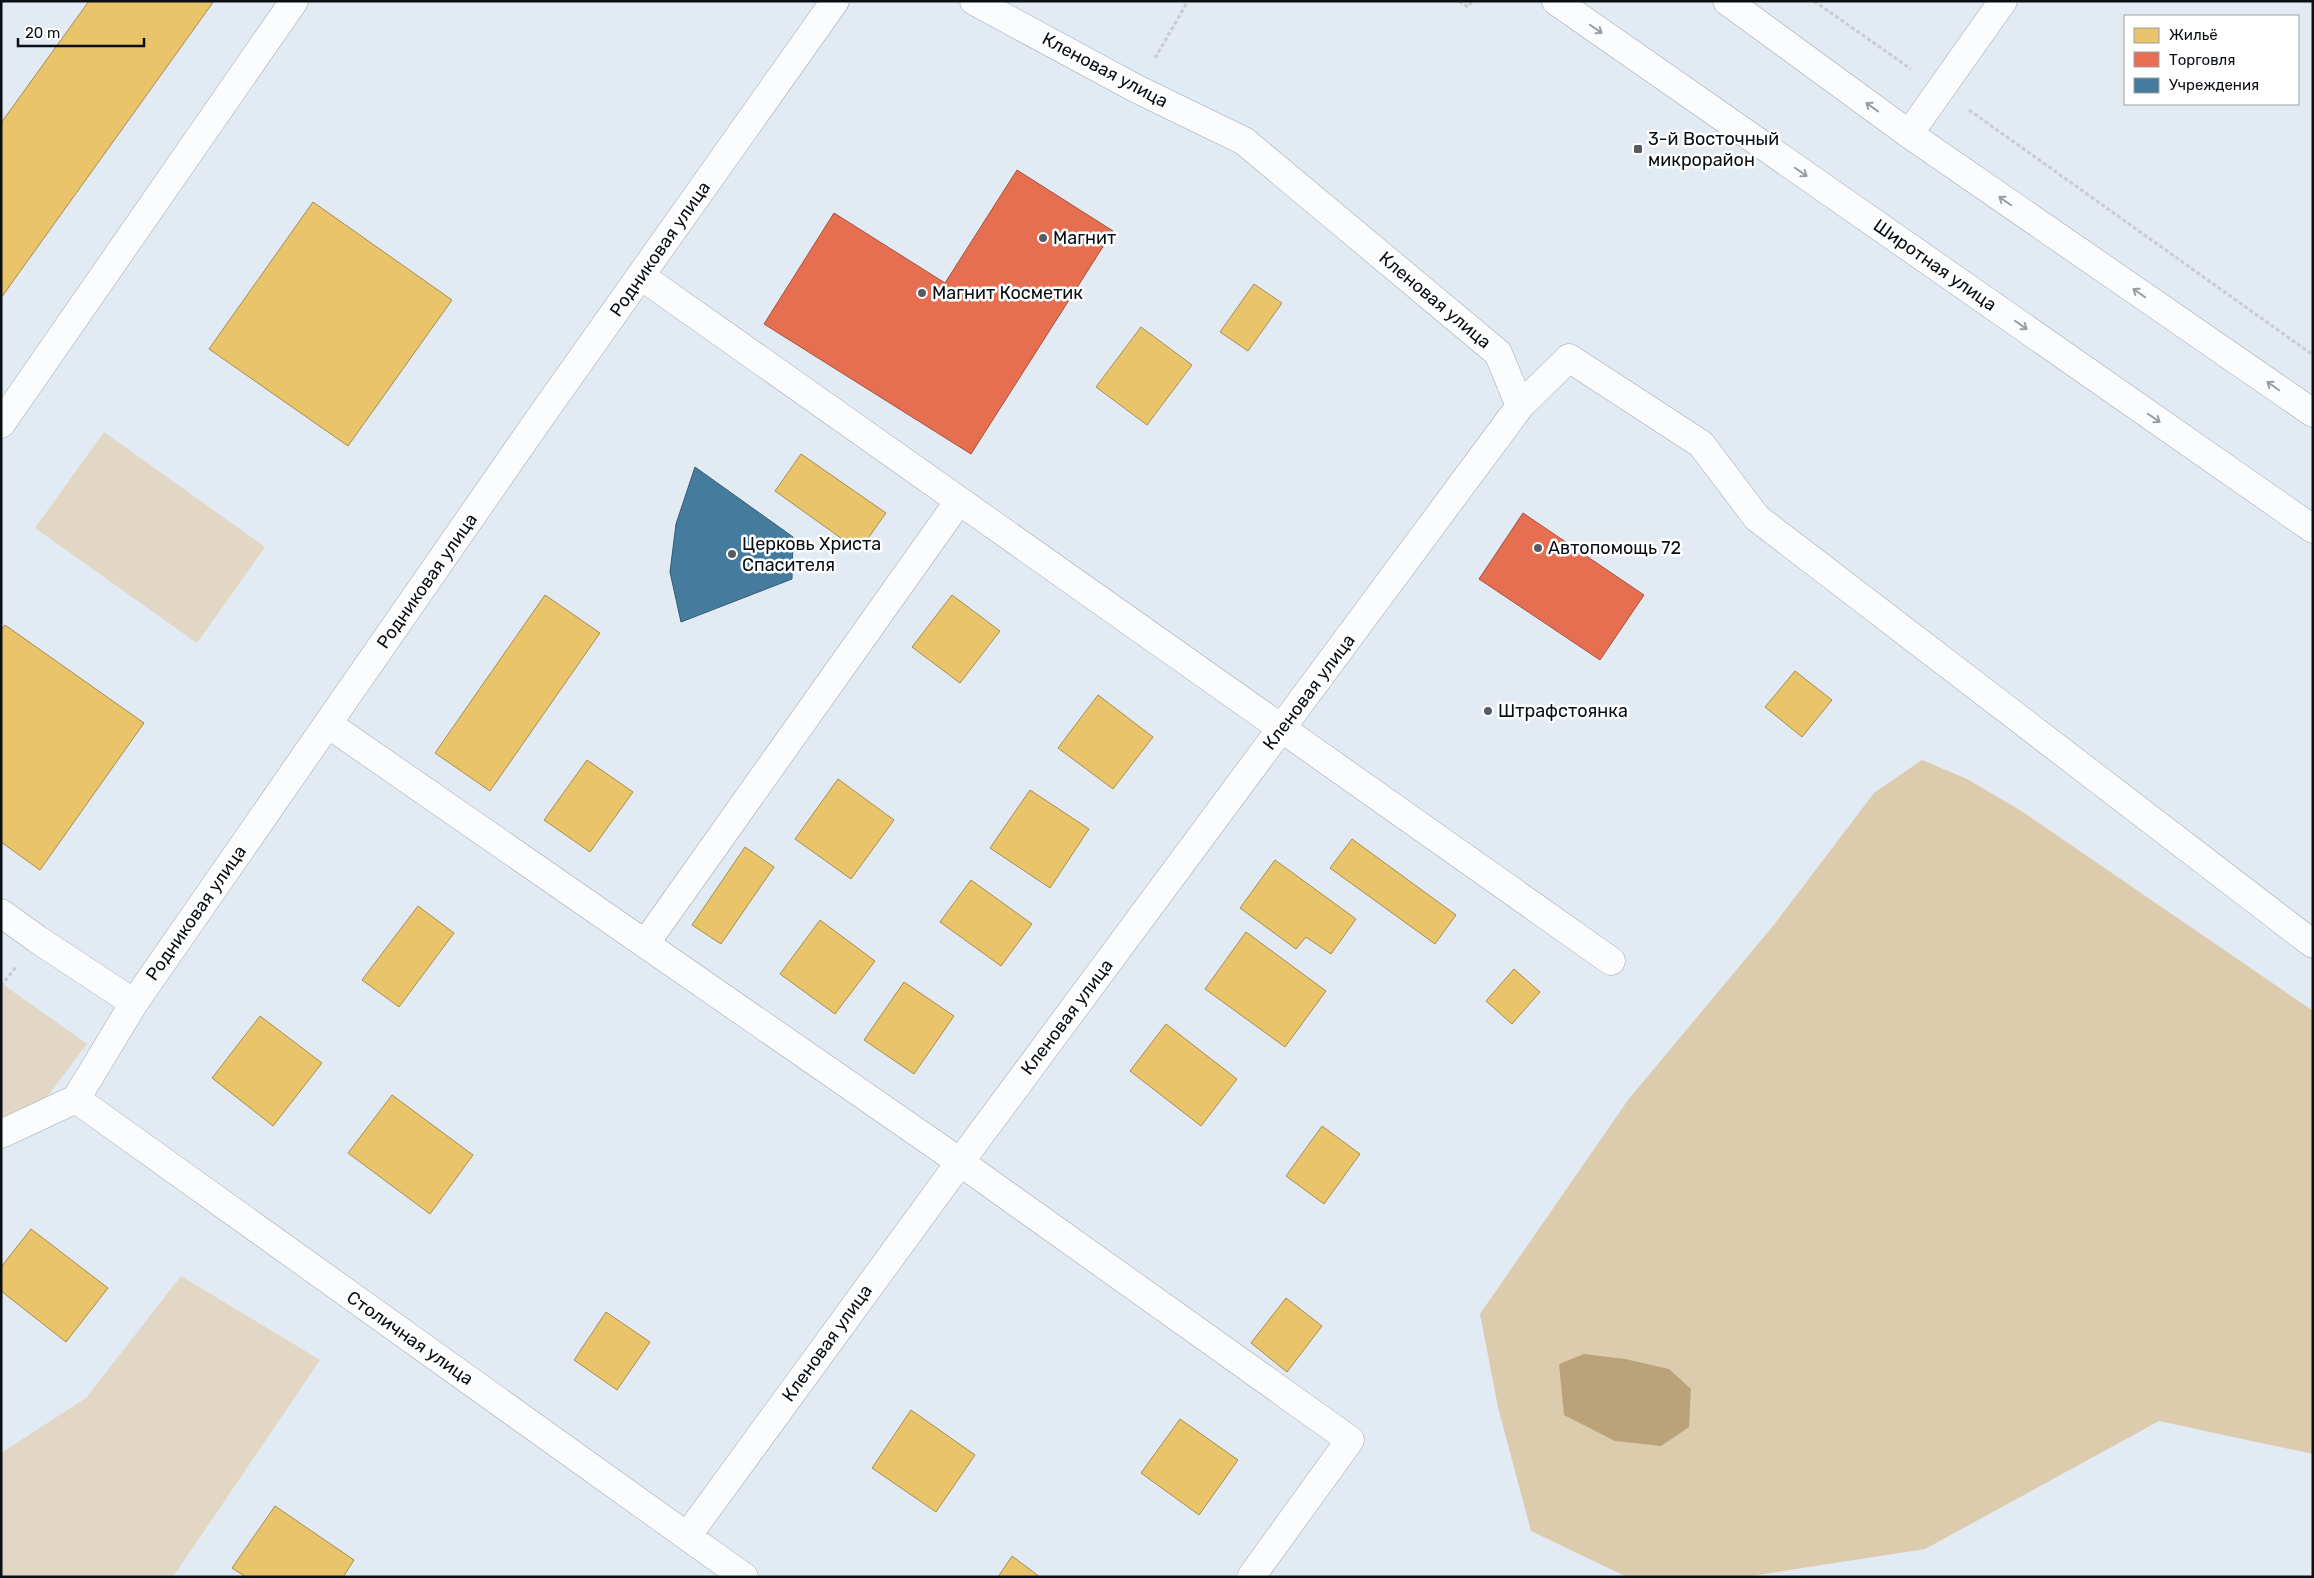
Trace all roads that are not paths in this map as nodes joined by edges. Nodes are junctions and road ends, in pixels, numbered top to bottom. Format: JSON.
{"nodes":[{"id":1,"x":294,"y":1,"type":"edge"},
{"id":2,"x":835,"y":1,"type":"edge"},
{"id":3,"x":974,"y":1,"type":"edge"},
{"id":4,"x":1556,"y":1,"type":"edge"},
{"id":5,"x":1728,"y":1,"type":"edge"},
{"id":6,"x":2003,"y":1,"type":"edge"},
{"id":7,"x":1909,"y":134,"type":"junction"},
{"id":8,"x":641,"y":276,"type":"junction"},
{"id":9,"x":1520,"y":406,"type":"junction"},
{"id":10,"x":2313,"y":413,"type":"edge"},
{"id":11,"x":1,"y":424,"type":"edge"},
{"id":12,"x":959,"y":501,"type":"junction"},
{"id":13,"x":2313,"y":529,"type":"edge"},
{"id":14,"x":328,"y":724,"type":"junction"},
{"id":15,"x":1281,"y":728,"type":"junction"},
{"id":16,"x":1,"y":913,"type":"edge"},
{"id":17,"x":645,"y":944,"type":"junction"},
{"id":18,"x":2313,"y":944,"type":"edge"},
{"id":19,"x":1611,"y":961,"type":"dead end"},
{"id":20,"x":134,"y":1003,"type":"junction"},
{"id":21,"x":76,"y":1100,"type":"junction"},
{"id":22,"x":1,"y":1134,"type":"edge"},
{"id":23,"x":960,"y":1162,"type":"junction"},
{"id":24,"x":688,"y":1535,"type":"junction"},
{"id":25,"x":744,"y":1577,"type":"edge"},
{"id":26,"x":1251,"y":1577,"type":"edge"}],
"edges":[{"from":1,"to":11,"type":"street"},
{"from":2,"to":8,"type":"street","name":"Родниковая улица"},
{"from":3,"to":9,"type":"street","name":"Кленовая улица"},
{"from":4,"to":13,"type":"street","name":"Широтная улица","one_way":true},
{"from":7,"to":5,"type":"street","one_way":true},
{"from":6,"to":7,"type":"street"},
{"from":10,"to":7,"type":"street","one_way":true},
{"from":8,"to":12,"type":"street"},
{"from":8,"to":14,"type":"street","name":"Родниковая улица"},
{"from":9,"to":15,"type":"street","name":"Кленовая улица"},
{"from":9,"to":18,"type":"street"},
{"from":12,"to":15,"type":"street"},
{"from":12,"to":17,"type":"street"},
{"from":14,"to":17,"type":"street"},
{"from":14,"to":20,"type":"street","name":"Родниковая улица"},
{"from":15,"to":19,"type":"street"},
{"from":15,"to":23,"type":"street","name":"Кленовая улица"},
{"from":16,"to":20,"type":"street"},
{"from":17,"to":23,"type":"street"},
{"from":20,"to":21,"type":"street","name":"Родниковая улица"},
{"from":21,"to":22,"type":"street"},
{"from":21,"to":24,"type":"street","name":"Столичная улица"},
{"from":23,"to":24,"type":"street","name":"Кленовая улица"},
{"from":23,"to":26,"type":"street"},
{"from":24,"to":25,"type":"street","name":"Столичная улица"}]}
